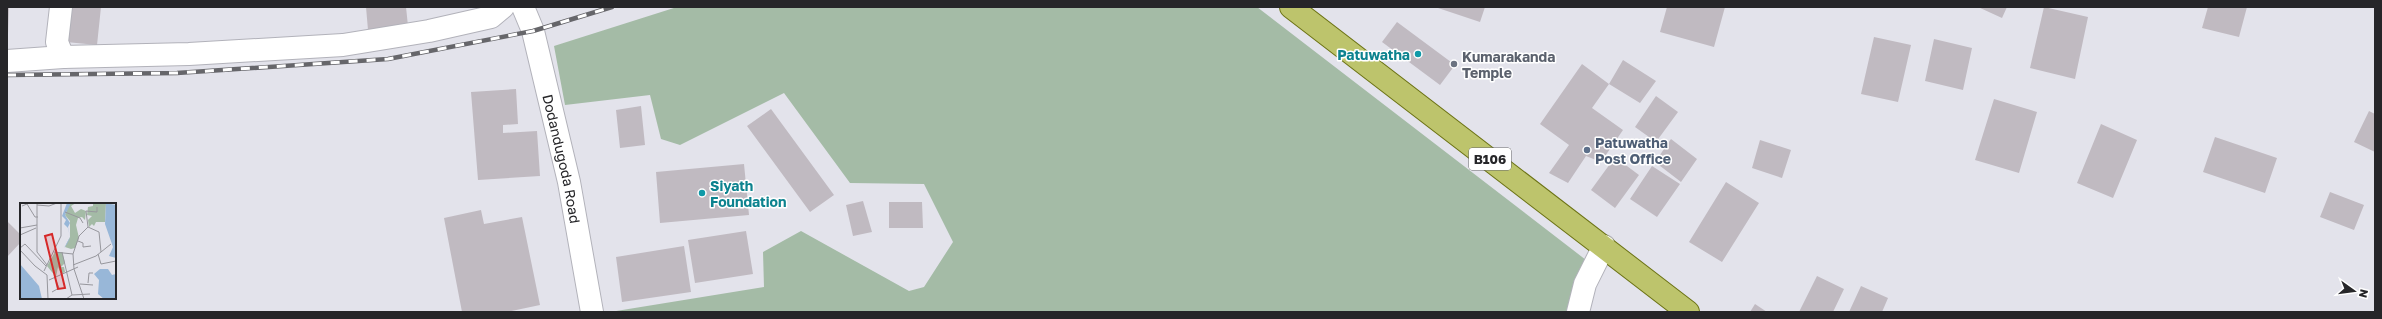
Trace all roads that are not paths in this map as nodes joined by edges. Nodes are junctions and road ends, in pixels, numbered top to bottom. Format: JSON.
{"nodes":[{"id":1,"x":61,"y":7,"type":"edge"},
{"id":2,"x":503,"y":7,"type":"edge"},
{"id":3,"x":523,"y":7,"type":"edge"},
{"id":4,"x":1291,"y":7,"type":"edge"},
{"id":5,"x":63,"y":57,"type":"junction"},
{"id":6,"x":7,"y":61,"type":"edge"},
{"id":7,"x":1604,"y":246,"type":"junction"},
{"id":8,"x":592,"y":312,"type":"edge"},
{"id":9,"x":1578,"y":312,"type":"edge"},
{"id":10,"x":1688,"y":312,"type":"edge"}],
"edges":[{"from":1,"to":5,"type":"street"},
{"from":2,"to":5,"type":"street"},
{"from":3,"to":8,"type":"street","name":"Dodandugoda Road"},
{"from":4,"to":7,"type":"main road","number":"B106"},
{"from":5,"to":6,"type":"street"},
{"from":7,"to":9,"type":"street"},
{"from":7,"to":10,"type":"main road","number":"B106"}]}
